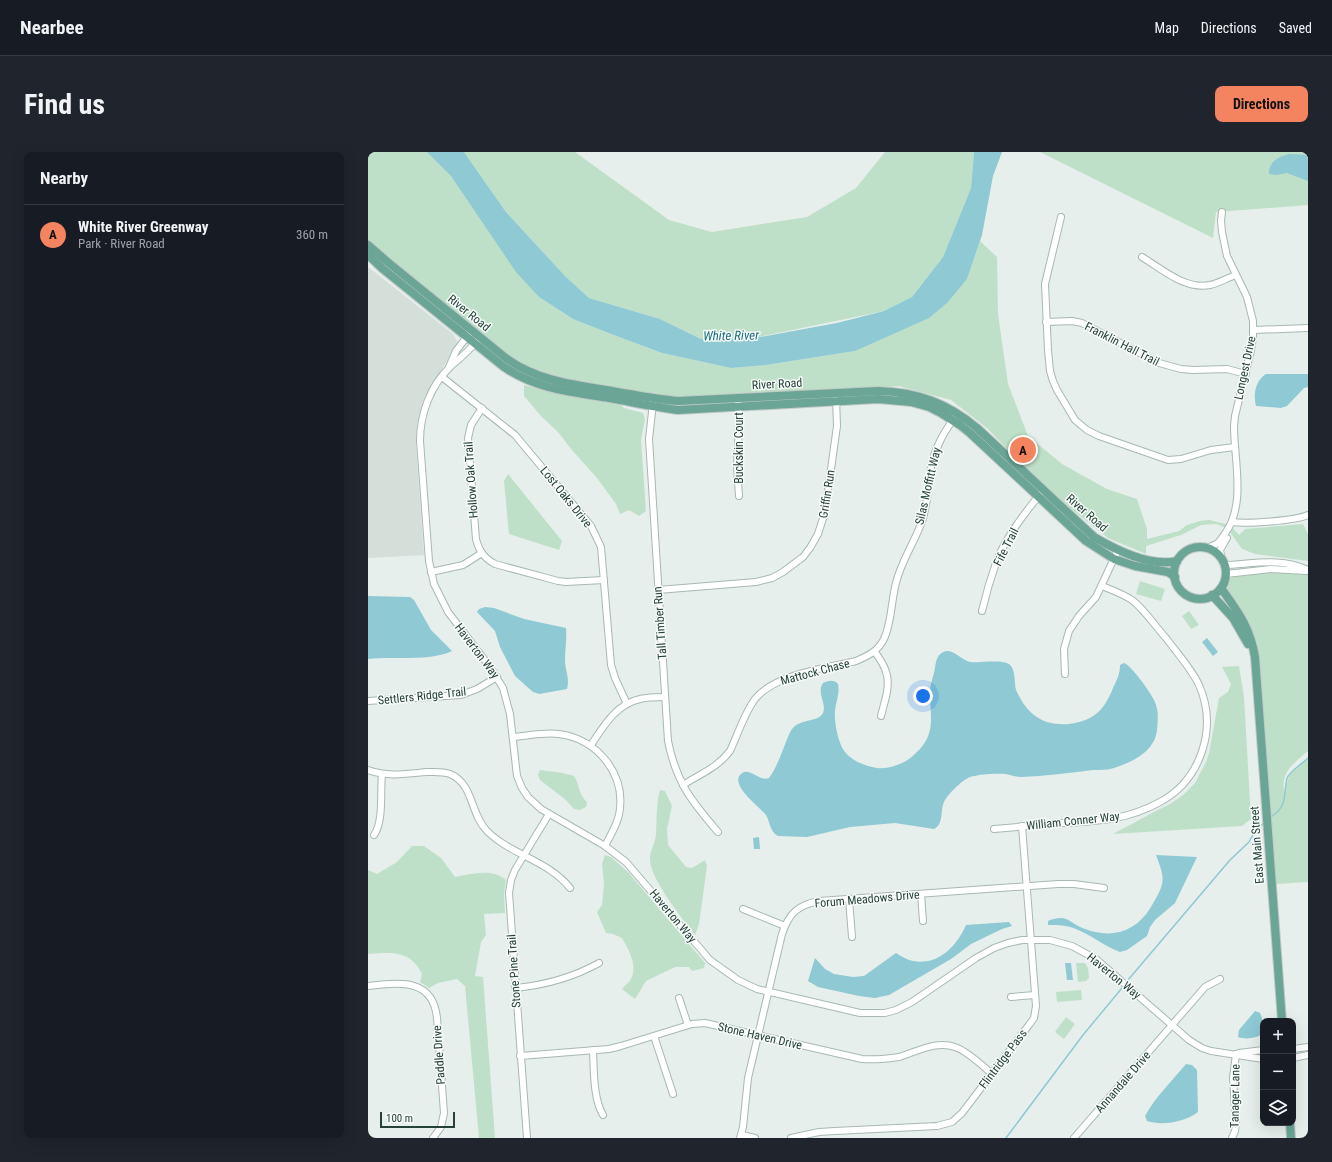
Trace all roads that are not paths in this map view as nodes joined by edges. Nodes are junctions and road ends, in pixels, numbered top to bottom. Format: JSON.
{"nodes":[{"id":1,"x":1222,"y":212,"type":"dead end"},
{"id":2,"x":1061,"y":217,"type":"dead end"},
{"id":3,"x":368,"y":245,"type":"edge"},
{"id":4,"x":368,"y":255,"type":"edge"},
{"id":5,"x":1142,"y":257,"type":"dead end"},
{"id":6,"x":1236,"y":275,"type":"junction"},
{"id":7,"x":1046,"y":322,"type":"junction"},
{"id":8,"x":1308,"y":328,"type":"edge"},
{"id":9,"x":1253,"y":330,"type":"junction"},
{"id":10,"x":469,"y":334,"type":"junction"},
{"id":11,"x":478,"y":340,"type":"junction"},
{"id":12,"x":449,"y":368,"type":"junction"},
{"id":13,"x":1246,"y":374,"type":"junction"},
{"id":14,"x":442,"y":377,"type":"junction"},
{"id":15,"x":836,"y":397,"type":"junction"},
{"id":16,"x":653,"y":403,"type":"junction"},
{"id":17,"x":738,"y":403,"type":"junction"},
{"id":18,"x":482,"y":408,"type":"junction"},
{"id":19,"x":955,"y":417,"type":"junction"},
{"id":20,"x":1235,"y":447,"type":"junction"},
{"id":21,"x":1044,"y":491,"type":"junction"},
{"id":22,"x":739,"y":496,"type":"dead end"},
{"id":23,"x":1038,"y":498,"type":"junction"},
{"id":24,"x":1308,"y":515,"type":"edge"},
{"id":25,"x":1232,"y":522,"type":"junction"},
{"id":26,"x":1229,"y":529,"type":"junction"},
{"id":27,"x":1206,"y":548,"type":"junction"},
{"id":28,"x":1118,"y":550,"type":"junction"},
{"id":29,"x":482,"y":554,"type":"junction"},
{"id":30,"x":1114,"y":559,"type":"junction"},
{"id":31,"x":1177,"y":561,"type":"junction"},
{"id":32,"x":1223,"y":562,"type":"junction"},
{"id":33,"x":1308,"y":570,"type":"edge"},
{"id":34,"x":430,"y":572,"type":"junction"},
{"id":35,"x":1226,"y":574,"type":"junction"},
{"id":36,"x":1175,"y":577,"type":"junction"},
{"id":37,"x":604,"y":580,"type":"junction"},
{"id":38,"x":1102,"y":586,"type":"junction"},
{"id":39,"x":1221,"y":588,"type":"junction"},
{"id":40,"x":658,"y":590,"type":"junction"},
{"id":41,"x":1212,"y":595,"type":"junction"},
{"id":42,"x":982,"y":611,"type":"dead end"},
{"id":43,"x":875,"y":652,"type":"junction"},
{"id":44,"x":1255,"y":667,"type":"junction"},
{"id":45,"x":1065,"y":674,"type":"dead end"},
{"id":46,"x":497,"y":677,"type":"junction"},
{"id":47,"x":665,"y":697,"type":"junction"},
{"id":48,"x":368,"y":701,"type":"edge"},
{"id":49,"x":627,"y":704,"type":"junction"},
{"id":50,"x":881,"y":716,"type":"dead end"},
{"id":51,"x":512,"y":737,"type":"junction"},
{"id":52,"x":591,"y":746,"type":"junction"},
{"id":53,"x":368,"y":770,"type":"edge"},
{"id":54,"x":382,"y":774,"type":"junction"},
{"id":55,"x":683,"y":785,"type":"junction"},
{"id":56,"x":549,"y":814,"type":"junction"},
{"id":57,"x":1022,"y":826,"type":"junction"},
{"id":58,"x":994,"y":829,"type":"dead end"},
{"id":59,"x":718,"y":832,"type":"dead end"},
{"id":60,"x":374,"y":835,"type":"dead end"},
{"id":61,"x":604,"y":846,"type":"junction"},
{"id":62,"x":524,"y":855,"type":"junction"},
{"id":63,"x":1027,"y":886,"type":"junction"},
{"id":64,"x":570,"y":888,"type":"dead end"},
{"id":65,"x":1104,"y":888,"type":"dead end"},
{"id":66,"x":921,"y":894,"type":"junction"},
{"id":67,"x":849,"y":899,"type":"junction"},
{"id":68,"x":743,"y":909,"type":"dead end"},
{"id":69,"x":923,"y":921,"type":"dead end"},
{"id":70,"x":785,"y":926,"type":"junction"},
{"id":71,"x":852,"y":937,"type":"dead end"},
{"id":72,"x":1031,"y":940,"type":"junction"},
{"id":73,"x":599,"y":963,"type":"dead end"},
{"id":74,"x":1220,"y":979,"type":"dead end"},
{"id":75,"x":368,"y":986,"type":"edge"},
{"id":76,"x":515,"y":988,"type":"junction"},
{"id":77,"x":768,"y":991,"type":"junction"},
{"id":78,"x":1035,"y":995,"type":"junction"},
{"id":79,"x":1011,"y":996,"type":"dead end"},
{"id":80,"x":679,"y":998,"type":"dead end"},
{"id":81,"x":1282,"y":1018,"type":"edge"},
{"id":82,"x":688,"y":1025,"type":"junction"},
{"id":83,"x":1172,"y":1025,"type":"junction"},
{"id":84,"x":654,"y":1036,"type":"junction"},
{"id":85,"x":758,"y":1036,"type":"junction"},
{"id":86,"x":1308,"y":1047,"type":"edge"},
{"id":87,"x":1296,"y":1048,"type":"edge"},
{"id":88,"x":593,"y":1050,"type":"junction"},
{"id":89,"x":1260,"y":1050,"type":"edge"},
{"id":90,"x":1236,"y":1054,"type":"junction"},
{"id":91,"x":520,"y":1056,"type":"junction"},
{"id":92,"x":1308,"y":1056,"type":"edge"},
{"id":93,"x":1260,"y":1058,"type":"edge"},
{"id":94,"x":1296,"y":1058,"type":"edge"},
{"id":95,"x":992,"y":1074,"type":"junction"},
{"id":96,"x":673,"y":1094,"type":"dead end"},
{"id":97,"x":603,"y":1115,"type":"dead end"},
{"id":98,"x":1290,"y":1126,"type":"edge"},
{"id":99,"x":741,"y":1136,"type":"edge"},
{"id":100,"x":435,"y":1137,"type":"edge"},
{"id":101,"x":526,"y":1138,"type":"edge"},
{"id":102,"x":755,"y":1138,"type":"edge"},
{"id":103,"x":791,"y":1138,"type":"edge"},
{"id":104,"x":1074,"y":1138,"type":"edge"},
{"id":105,"x":1232,"y":1138,"type":"edge"},
{"id":106,"x":1291,"y":1138,"type":"edge"}],
"edges":[{"from":1,"to":6,"type":"street","name":"Longest Drive"},
{"from":2,"to":7,"type":"street"},
{"from":3,"to":10,"type":"main road","name":"River Road"},
{"from":4,"to":10,"type":"main road","name":"River Road"},
{"from":5,"to":6,"type":"street"},
{"from":6,"to":9,"type":"street","name":"Longest Drive"},
{"from":7,"to":13,"type":"street","name":"Franklin Hall Trail"},
{"from":7,"to":20,"type":"street"},
{"from":8,"to":9,"type":"street"},
{"from":9,"to":13,"type":"street","name":"Longest Drive"},
{"from":10,"to":11,"type":"main road","name":"River Road"},
{"from":10,"to":12,"type":"street","name":"Haverton Way"},
{"from":11,"to":12,"type":"street","name":"Haverton Way"},
{"from":11,"to":16,"type":"main road","name":"River Road"},
{"from":12,"to":14,"type":"street","name":"Haverton Way"},
{"from":13,"to":20,"type":"street","name":"Longest Drive"},
{"from":14,"to":18,"type":"street","name":"Lost Oaks Drive"},
{"from":14,"to":34,"type":"street","name":"Haverton Way"},
{"from":15,"to":17,"type":"main road","name":"River Road"},
{"from":15,"to":19,"type":"main road","name":"River Road"},
{"from":15,"to":40,"type":"street","name":"Griffin Run"},
{"from":16,"to":17,"type":"main road","name":"River Road"},
{"from":16,"to":40,"type":"street","name":"Tall Timber Run"},
{"from":17,"to":22,"type":"street","name":"Buckskin Court"},
{"from":18,"to":29,"type":"street","name":"Hollow Oak Trail"},
{"from":18,"to":37,"type":"street","name":"Lost Oaks Drive"},
{"from":19,"to":21,"type":"main road","name":"River Road"},
{"from":19,"to":23,"type":"main road","name":"River Road"},
{"from":19,"to":43,"type":"street","name":"Silas Moffitt Way"},
{"from":20,"to":25,"type":"street","name":"Longest Drive"},
{"from":21,"to":23,"type":"street","name":"Fife Trail"},
{"from":21,"to":28,"type":"main road","name":"River Road"},
{"from":23,"to":30,"type":"main road","name":"River Road"},
{"from":23,"to":42,"type":"street","name":"Fife Trail"},
{"from":24,"to":25,"type":"street"},
{"from":25,"to":26,"type":"street","name":"Longest Drive"},
{"from":26,"to":27,"type":"street","name":"Longest Drive"},
{"from":26,"to":32,"type":"street","name":"Longest Drive"},
{"from":27,"to":31,"type":"main road"},
{"from":27,"to":32,"type":"main road"},
{"from":28,"to":30,"type":"street"},
{"from":28,"to":31,"type":"main road","name":"River Road"},
{"from":29,"to":34,"type":"street"},
{"from":29,"to":37,"type":"street"},
{"from":30,"to":36,"type":"main road","name":"River Road"},
{"from":30,"to":38,"type":"street"},
{"from":31,"to":36,"type":"main road"},
{"from":32,"to":33,"type":"street"},
{"from":32,"to":35,"type":"main road"},
{"from":33,"to":35,"type":"street"},
{"from":34,"to":46,"type":"street","name":"Haverton Way"},
{"from":35,"to":39,"type":"main road"},
{"from":36,"to":41,"type":"main road"},
{"from":37,"to":49,"type":"street","name":"Lost Oaks Drive"},
{"from":38,"to":45,"type":"street"},
{"from":38,"to":57,"type":"street","name":"William Conner Way"},
{"from":39,"to":41,"type":"main road"},
{"from":39,"to":44,"type":"main road","name":"East Main Street"},
{"from":40,"to":47,"type":"street","name":"Tall Timber Run"},
{"from":41,"to":44,"type":"main road","name":"East Main Street"},
{"from":43,"to":50,"type":"street"},
{"from":43,"to":55,"type":"street","name":"Mattock Chase"},
{"from":44,"to":81,"type":"main road","name":"East Main Street"},
{"from":46,"to":48,"type":"street","name":"Settlers Ridge Trail"},
{"from":46,"to":51,"type":"street","name":"Haverton Way"},
{"from":47,"to":49,"type":"street"},
{"from":47,"to":55,"type":"street","name":"Tall Timber Run"},
{"from":49,"to":52,"type":"street"},
{"from":51,"to":52,"type":"street"},
{"from":51,"to":56,"type":"street","name":"Haverton Way"},
{"from":52,"to":61,"type":"street"},
{"from":53,"to":54,"type":"street"},
{"from":54,"to":60,"type":"street"},
{"from":54,"to":62,"type":"street"},
{"from":55,"to":59,"type":"street","name":"Tall Timber Run"},
{"from":56,"to":61,"type":"street","name":"Haverton Way"},
{"from":56,"to":62,"type":"street","name":"Stone Pine Trail"},
{"from":57,"to":58,"type":"street","name":"William Conner Way"},
{"from":57,"to":63,"type":"street","name":"Flintridge Pass"},
{"from":61,"to":77,"type":"street","name":"Haverton Way"},
{"from":62,"to":64,"type":"street"},
{"from":62,"to":76,"type":"street","name":"Stone Pine Trail"},
{"from":63,"to":65,"type":"street","name":"Forum Meadows Drive"},
{"from":63,"to":66,"type":"street","name":"Forum Meadows Drive"},
{"from":63,"to":72,"type":"street","name":"Flintridge Pass"},
{"from":66,"to":67,"type":"street","name":"Forum Meadows Drive"},
{"from":66,"to":69,"type":"street"},
{"from":67,"to":70,"type":"street","name":"Forum Meadows Drive"},
{"from":67,"to":71,"type":"street"},
{"from":68,"to":70,"type":"street"},
{"from":70,"to":77,"type":"street","name":"Forum Meadows Drive"},
{"from":72,"to":77,"type":"street","name":"Haverton Way"},
{"from":72,"to":78,"type":"street","name":"Flintridge Pass"},
{"from":72,"to":83,"type":"street","name":"Haverton Way"},
{"from":73,"to":76,"type":"street"},
{"from":74,"to":83,"type":"street","name":"Annandale Drive"},
{"from":75,"to":100,"type":"street","name":"Paddle Drive"},
{"from":76,"to":91,"type":"street","name":"Stone Pine Trail"},
{"from":77,"to":85,"type":"street","name":"Forum Meadows Drive"},
{"from":78,"to":79,"type":"street"},
{"from":78,"to":95,"type":"street","name":"Flintridge Pass"},
{"from":80,"to":82,"type":"street"},
{"from":82,"to":84,"type":"street","name":"Stone Haven Drive"},
{"from":82,"to":85,"type":"street","name":"Stone Haven Drive"},
{"from":83,"to":90,"type":"street","name":"Haverton Way"},
{"from":83,"to":104,"type":"street","name":"Annandale Drive"},
{"from":84,"to":88,"type":"street","name":"Stone Haven Drive"},
{"from":84,"to":96,"type":"street"},
{"from":85,"to":95,"type":"street","name":"Stone Haven Drive"},
{"from":85,"to":99,"type":"street","name":"Forum Meadows Drive"},
{"from":86,"to":87,"type":"street"},
{"from":88,"to":91,"type":"street","name":"Stone Haven Drive"},
{"from":88,"to":97,"type":"street"},
{"from":89,"to":90,"type":"street","name":"Haverton Way"},
{"from":90,"to":93,"type":"street","name":"Haverton Way"},
{"from":90,"to":105,"type":"street","name":"Tanager Lane"},
{"from":91,"to":101,"type":"street","name":"Stone Pine Trail"},
{"from":92,"to":94,"type":"street"},
{"from":95,"to":103,"type":"street","name":"Flintridge Pass"},
{"from":98,"to":106,"type":"main road"},
{"from":99,"to":102,"type":"street"}]}
